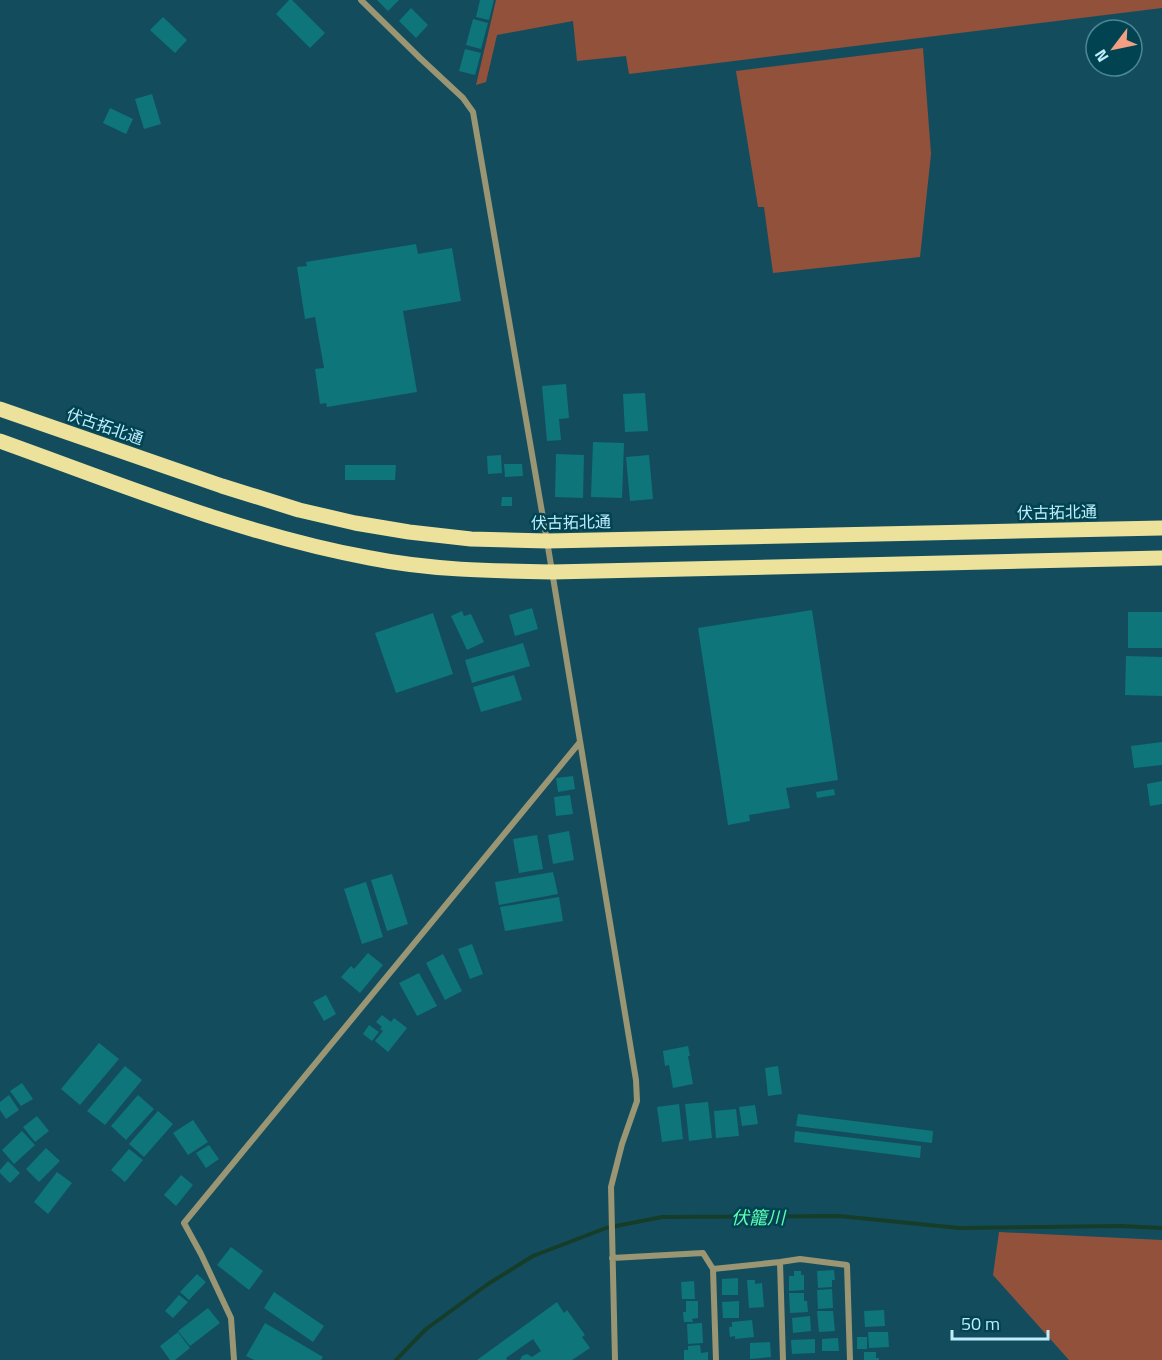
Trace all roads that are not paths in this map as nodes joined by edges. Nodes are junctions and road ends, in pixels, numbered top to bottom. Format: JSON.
{"nodes":[{"id":1,"x":361,"y":0,"type":"edge"},
{"id":2,"x":0,"y":408,"type":"edge"},
{"id":3,"x":0,"y":441,"type":"edge"},
{"id":4,"x":1162,"y":528,"type":"edge"},
{"id":5,"x":548,"y":542,"type":"junction"},
{"id":6,"x":1162,"y":558,"type":"edge"},
{"id":7,"x":552,"y":572,"type":"junction"},
{"id":8,"x":580,"y":742,"type":"junction"},
{"id":9,"x":612,"y":1258,"type":"junction"},
{"id":10,"x":780,"y":1262,"type":"junction"},
{"id":11,"x":713,"y":1269,"type":"junction"},
{"id":12,"x":234,"y":1360,"type":"edge"},
{"id":13,"x":615,"y":1360,"type":"edge"},
{"id":14,"x":716,"y":1360,"type":"edge"},
{"id":15,"x":783,"y":1360,"type":"edge"},
{"id":16,"x":850,"y":1360,"type":"edge"}],
"edges":[{"from":1,"to":5,"type":"street"},
{"from":2,"to":5,"type":"main road","name":"伏古拓北通"},
{"from":3,"to":7,"type":"main road"},
{"from":4,"to":5,"type":"main road","name":"伏古拓北通"},
{"from":5,"to":7,"type":"street"},
{"from":6,"to":7,"type":"main road"},
{"from":7,"to":8,"type":"street"},
{"from":8,"to":9,"type":"street"},
{"from":8,"to":12,"type":"street"},
{"from":9,"to":11,"type":"street"},
{"from":9,"to":13,"type":"street"},
{"from":10,"to":11,"type":"street"},
{"from":10,"to":15,"type":"street"},
{"from":10,"to":16,"type":"street"},
{"from":11,"to":14,"type":"street"}]}
